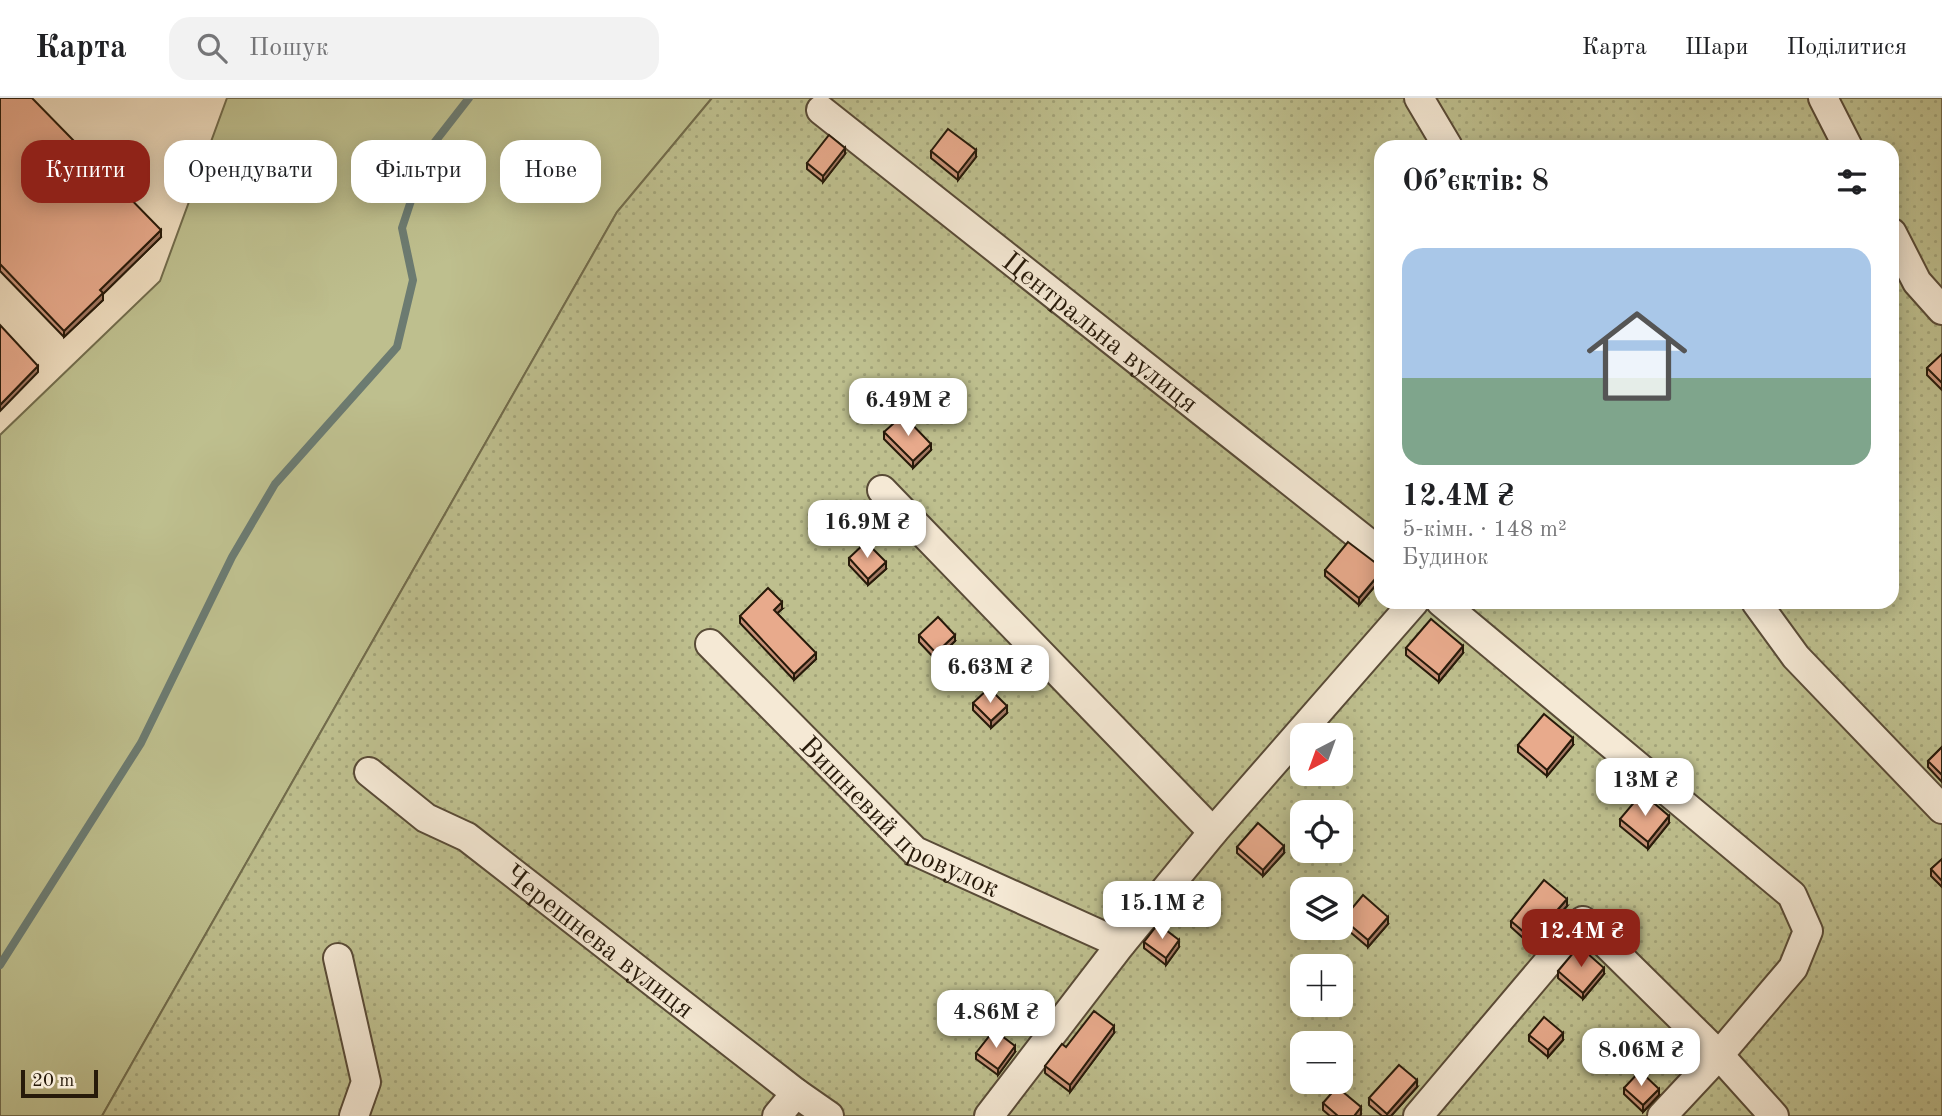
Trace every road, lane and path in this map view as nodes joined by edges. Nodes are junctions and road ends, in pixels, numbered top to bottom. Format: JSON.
{"nodes":[{"id":1,"x":1419,"y":98,"type":"edge"},
{"id":2,"x":1823,"y":98,"type":"edge"},
{"id":3,"x":821,"y":110,"type":"dead end"},
{"id":4,"x":1444,"y":140,"type":"edge"},
{"id":5,"x":1844,"y":140,"type":"edge"},
{"id":6,"x":1899,"y":247,"type":"edge"},
{"id":7,"x":1942,"y":310,"type":"edge"},
{"id":8,"x":882,"y":490,"type":"dead end"},
{"id":9,"x":1374,"y":547,"type":"edge"},
{"id":10,"x":1408,"y":609,"type":"edge"},
{"id":11,"x":1449,"y":609,"type":"edge"},
{"id":12,"x":1761,"y":609,"type":"edge"},
{"id":13,"x":710,"y":644,"type":"dead end"},
{"id":14,"x":369,"y":772,"type":"dead end"},
{"id":15,"x":1942,"y":809,"type":"edge"},
{"id":16,"x":1213,"y":832,"type":"junction"},
{"id":17,"x":1121,"y":944,"type":"junction"},
{"id":18,"x":338,"y":958,"type":"dead end"},
{"id":19,"x":1719,"y":1055,"type":"junction"},
{"id":20,"x":796,"y":1093,"type":"junction"},
{"id":21,"x":354,"y":1116,"type":"edge"},
{"id":22,"x":777,"y":1116,"type":"edge"},
{"id":23,"x":829,"y":1116,"type":"edge"},
{"id":24,"x":989,"y":1116,"type":"edge"},
{"id":25,"x":1418,"y":1116,"type":"edge"},
{"id":26,"x":1662,"y":1116,"type":"edge"},
{"id":27,"x":1774,"y":1116,"type":"edge"}],
"edges":[{"from":1,"to":4,"type":"lane"},
{"from":2,"to":5,"type":"lane"},
{"from":3,"to":9,"type":"lane","name":"Центральна вулиця"},
{"from":6,"to":7,"type":"lane"},
{"from":8,"to":16,"type":"lane"},
{"from":10,"to":16,"type":"lane"},
{"from":11,"to":19,"type":"lane"},
{"from":12,"to":15,"type":"lane"},
{"from":13,"to":17,"type":"lane","name":"Вишневий провулок"},
{"from":14,"to":20,"type":"lane","name":"Черешнева вулиця"},
{"from":16,"to":17,"type":"lane"},
{"from":17,"to":24,"type":"lane"},
{"from":18,"to":21,"type":"lane"},
{"from":19,"to":25,"type":"lane"},
{"from":19,"to":26,"type":"lane"},
{"from":19,"to":27,"type":"lane"},
{"from":20,"to":22,"type":"lane"},
{"from":20,"to":23,"type":"lane","name":"Черешнева вулиця"}]}
